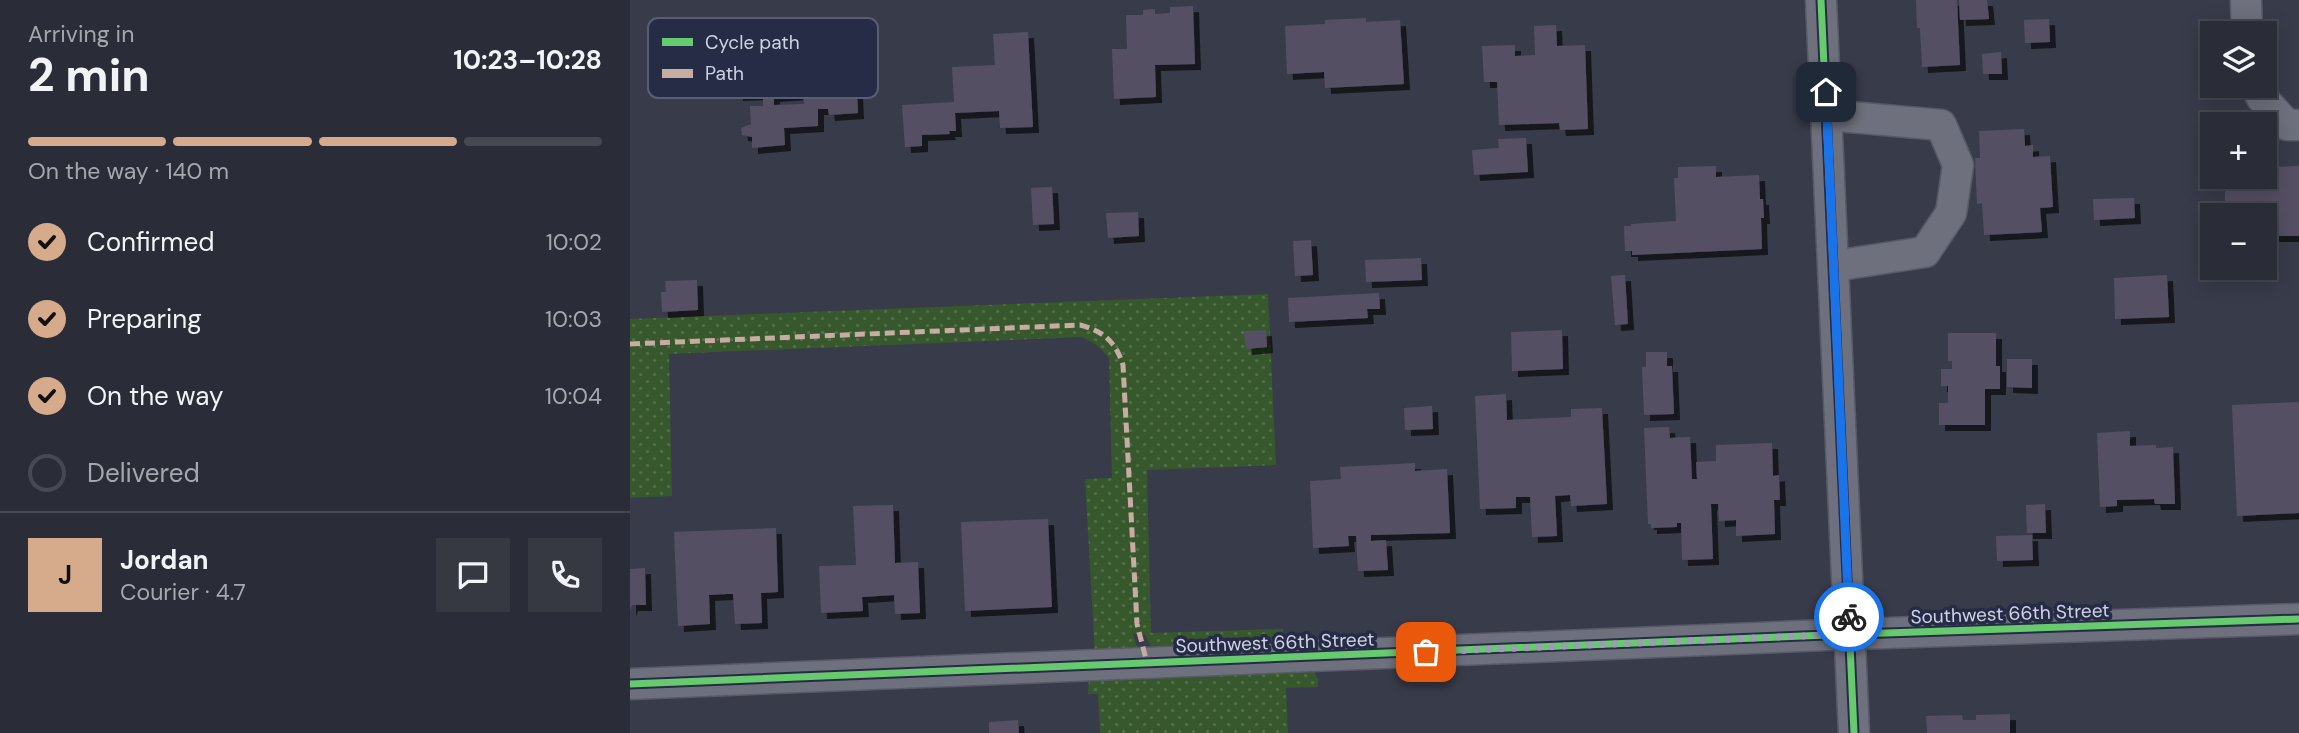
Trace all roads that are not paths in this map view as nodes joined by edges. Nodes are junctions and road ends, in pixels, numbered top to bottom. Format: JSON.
{"nodes":[{"id":1,"x":1821,"y":0,"type":"edge"},
{"id":2,"x":2246,"y":0,"type":"edge"},
{"id":3,"x":2247,"y":21,"type":"edge"},
{"id":4,"x":2262,"y":98,"type":"edge"},
{"id":5,"x":1827,"y":115,"type":"junction"},
{"id":6,"x":2299,"y":125,"type":"edge"},
{"id":7,"x":1834,"y":266,"type":"junction"},
{"id":8,"x":2299,"y":618,"type":"edge"},
{"id":9,"x":1850,"y":634,"type":"junction"},
{"id":10,"x":630,"y":684,"type":"edge"},
{"id":11,"x":1854,"y":733,"type":"edge"}],
"edges":[{"from":1,"to":5,"type":"street"},
{"from":2,"to":3,"type":"street"},
{"from":4,"to":6,"type":"street"},
{"from":5,"to":7,"type":"street"},
{"from":5,"to":7,"type":"street"},
{"from":7,"to":9,"type":"street"},
{"from":8,"to":9,"type":"street","name":"Southwest 66th Street"},
{"from":9,"to":10,"type":"street","name":"Southwest 66th Street"},
{"from":9,"to":11,"type":"street"}]}
